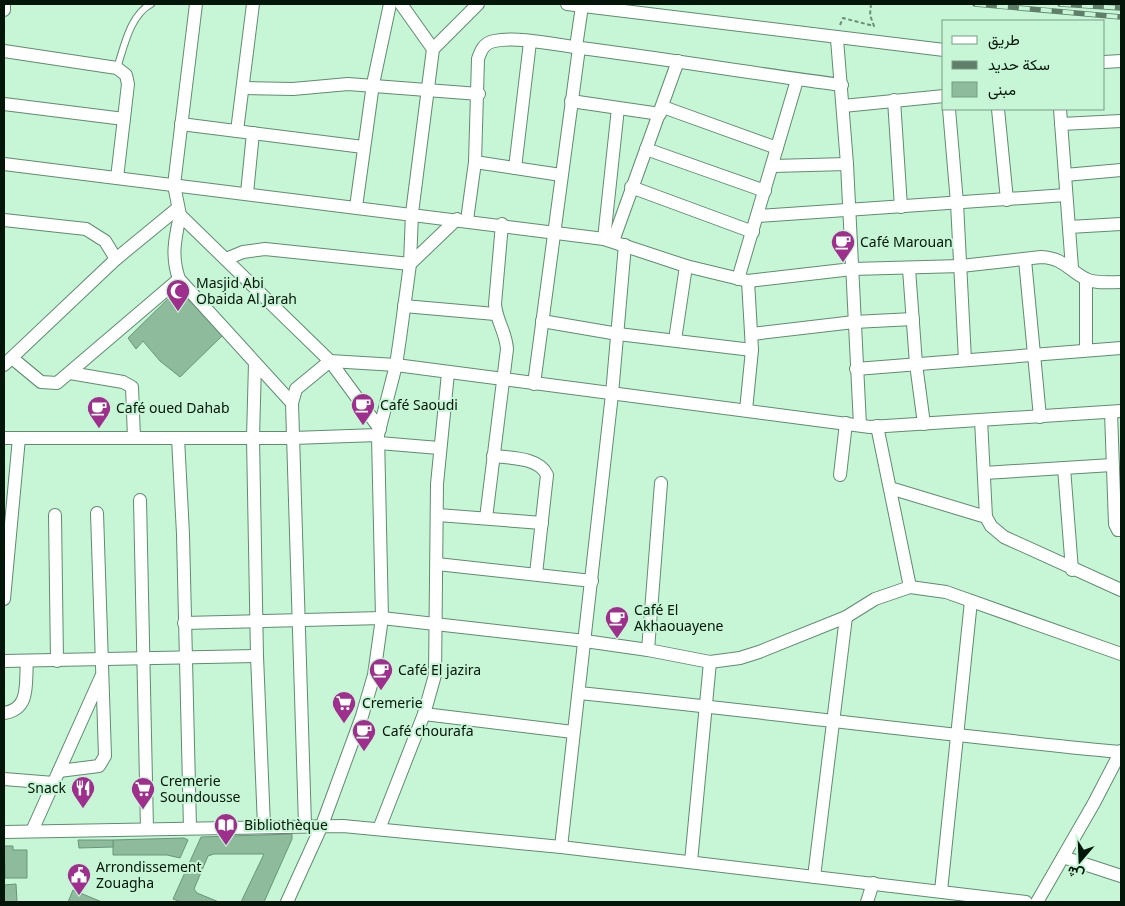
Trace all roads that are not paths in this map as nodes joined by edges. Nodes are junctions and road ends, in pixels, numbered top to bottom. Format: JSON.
{"nodes":[{"id":1,"x":4,"y":4,"type":"edge"},
{"id":2,"x":151,"y":4,"type":"edge"},
{"id":3,"x":196,"y":4,"type":"edge"},
{"id":4,"x":253,"y":4,"type":"edge"},
{"id":5,"x":390,"y":4,"type":"edge"},
{"id":6,"x":401,"y":4,"type":"edge"},
{"id":7,"x":478,"y":4,"type":"edge"},
{"id":8,"x":567,"y":4,"type":"edge"},
{"id":9,"x":582,"y":6,"type":"junction"},
{"id":10,"x":4,"y":10,"type":"edge"},
{"id":11,"x":837,"y":39,"type":"junction"},
{"id":12,"x":530,"y":42,"type":"junction"},
{"id":13,"x":578,"y":48,"type":"junction"},
{"id":14,"x":433,"y":49,"type":"junction"},
{"id":15,"x":942,"y":50,"type":"edge"},
{"id":16,"x":4,"y":51,"type":"edge"},
{"id":17,"x":678,"y":61,"type":"junction"},
{"id":18,"x":1121,"y":61,"type":"edge"},
{"id":19,"x":1105,"y":62,"type":"edge"},
{"id":20,"x":117,"y":68,"type":"junction"},
{"id":21,"x":797,"y":80,"type":"junction"},
{"id":22,"x":373,"y":84,"type":"junction"},
{"id":23,"x":842,"y":85,"type":"junction"},
{"id":24,"x":243,"y":88,"type":"junction"},
{"id":25,"x":428,"y":89,"type":"junction"},
{"id":26,"x":479,"y":94,"type":"junction"},
{"id":27,"x":942,"y":96,"type":"edge"},
{"id":28,"x":894,"y":100,"type":"junction"},
{"id":29,"x":571,"y":102,"type":"junction"},
{"id":30,"x":4,"y":104,"type":"edge"},
{"id":31,"x":843,"y":106,"type":"junction"},
{"id":32,"x":618,"y":108,"type":"junction"},
{"id":33,"x":661,"y":110,"type":"junction"},
{"id":34,"x":949,"y":110,"type":"edge"},
{"id":35,"x":998,"y":110,"type":"edge"},
{"id":36,"x":1060,"y":110,"type":"edge"},
{"id":37,"x":124,"y":119,"type":"junction"},
{"id":38,"x":1121,"y":121,"type":"edge"},
{"id":39,"x":181,"y":124,"type":"junction"},
{"id":40,"x":1061,"y":124,"type":"junction"},
{"id":41,"x":237,"y":131,"type":"junction"},
{"id":42,"x":253,"y":133,"type":"junction"},
{"id":43,"x":363,"y":147,"type":"junction"},
{"id":44,"x":777,"y":148,"type":"junction"},
{"id":45,"x":646,"y":149,"type":"junction"},
{"id":46,"x":475,"y":162,"type":"junction"},
{"id":47,"x":4,"y":164,"type":"edge"},
{"id":48,"x":846,"y":164,"type":"junction"},
{"id":49,"x":773,"y":166,"type":"junction"},
{"id":50,"x":515,"y":168,"type":"junction"},
{"id":51,"x":1121,"y":170,"type":"edge"},
{"id":52,"x":561,"y":175,"type":"junction"},
{"id":53,"x":1065,"y":175,"type":"junction"},
{"id":54,"x":117,"y":178,"type":"junction"},
{"id":55,"x":174,"y":185,"type":"junction"},
{"id":56,"x":631,"y":187,"type":"junction"},
{"id":57,"x":765,"y":190,"type":"junction"},
{"id":58,"x":247,"y":193,"type":"junction"},
{"id":59,"x":1066,"y":195,"type":"junction"},
{"id":60,"x":1007,"y":200,"type":"junction"},
{"id":61,"x":958,"y":203,"type":"junction"},
{"id":62,"x":356,"y":206,"type":"junction"},
{"id":63,"x":901,"y":207,"type":"junction"},
{"id":64,"x":849,"y":211,"type":"junction"},
{"id":65,"x":179,"y":212,"type":"junction"},
{"id":66,"x":412,"y":213,"type":"junction"},
{"id":67,"x":758,"y":216,"type":"junction"},
{"id":68,"x":462,"y":219,"type":"junction"},
{"id":69,"x":4,"y":220,"type":"edge"},
{"id":70,"x":502,"y":224,"type":"junction"},
{"id":71,"x":1121,"y":224,"type":"edge"},
{"id":72,"x":1069,"y":227,"type":"junction"},
{"id":73,"x":553,"y":231,"type":"junction"},
{"id":74,"x":753,"y":232,"type":"junction"},
{"id":75,"x":614,"y":242,"type":"junction"},
{"id":76,"x":116,"y":259,"type":"junction"},
{"id":77,"x":226,"y":259,"type":"junction"},
{"id":78,"x":1025,"y":260,"type":"junction"},
{"id":79,"x":410,"y":264,"type":"junction"},
{"id":80,"x":686,"y":266,"type":"junction"},
{"id":81,"x":961,"y":266,"type":"junction"},
{"id":82,"x":1072,"y":268,"type":"junction"},
{"id":83,"x":852,"y":269,"type":"junction"},
{"id":84,"x":909,"y":269,"type":"junction"},
{"id":85,"x":179,"y":279,"type":"junction"},
{"id":86,"x":1086,"y":279,"type":"junction"},
{"id":87,"x":743,"y":280,"type":"junction"},
{"id":88,"x":1121,"y":282,"type":"edge"},
{"id":89,"x":404,"y":306,"type":"junction"},
{"id":90,"x":495,"y":314,"type":"junction"},
{"id":91,"x":913,"y":319,"type":"junction"},
{"id":92,"x":542,"y":322,"type":"junction"},
{"id":93,"x":854,"y":322,"type":"junction"},
{"id":94,"x":618,"y":334,"type":"junction"},
{"id":95,"x":752,"y":334,"type":"junction"},
{"id":96,"x":675,"y":340,"type":"junction"},
{"id":97,"x":1121,"y":348,"type":"edge"},
{"id":98,"x":752,"y":350,"type":"junction"},
{"id":99,"x":1086,"y":350,"type":"junction"},
{"id":100,"x":1034,"y":354,"type":"junction"},
{"id":101,"x":965,"y":360,"type":"junction"},
{"id":102,"x":330,"y":361,"type":"junction"},
{"id":103,"x":8,"y":362,"type":"edge"},
{"id":104,"x":255,"y":363,"type":"junction"},
{"id":105,"x":916,"y":364,"type":"junction"},
{"id":106,"x":396,"y":365,"type":"junction"},
{"id":107,"x":856,"y":369,"type":"junction"},
{"id":108,"x":70,"y":373,"type":"junction"},
{"id":109,"x":448,"y":373,"type":"junction"},
{"id":110,"x":503,"y":380,"type":"junction"},
{"id":111,"x":534,"y":384,"type":"junction"},
{"id":112,"x":612,"y":394,"type":"junction"},
{"id":113,"x":292,"y":403,"type":"junction"},
{"id":114,"x":746,"y":410,"type":"junction"},
{"id":115,"x":1116,"y":412,"type":"edge"},
{"id":116,"x":1040,"y":417,"type":"junction"},
{"id":117,"x":981,"y":420,"type":"junction"},
{"id":118,"x":846,"y":423,"type":"junction"},
{"id":119,"x":924,"y":424,"type":"junction"},
{"id":120,"x":860,"y":425,"type":"junction"},
{"id":121,"x":877,"y":426,"type":"junction"},
{"id":122,"x":379,"y":436,"type":"junction"},
{"id":123,"x":4,"y":438,"type":"edge"},
{"id":124,"x":19,"y":438,"type":"junction"},
{"id":125,"x":134,"y":438,"type":"junction"},
{"id":126,"x":178,"y":438,"type":"junction"},
{"id":127,"x":253,"y":438,"type":"junction"},
{"id":128,"x":293,"y":438,"type":"junction"},
{"id":129,"x":439,"y":448,"type":"junction"},
{"id":130,"x":494,"y":456,"type":"junction"},
{"id":131,"x":1064,"y":468,"type":"junction"},
{"id":132,"x":984,"y":473,"type":"junction"},
{"id":133,"x":1115,"y":474,"type":"edge"},
{"id":134,"x":840,"y":475,"type":"dead end"},
{"id":135,"x":660,"y":483,"type":"dead end"},
{"id":136,"x":890,"y":488,"type":"junction"},
{"id":137,"x":140,"y":500,"type":"dead end"},
{"id":138,"x":97,"y":513,"type":"dead end"},
{"id":139,"x":438,"y":514,"type":"junction"},
{"id":140,"x":55,"y":515,"type":"dead end"},
{"id":141,"x":986,"y":517,"type":"junction"},
{"id":142,"x":486,"y":518,"type":"junction"},
{"id":143,"x":542,"y":523,"type":"junction"},
{"id":144,"x":1121,"y":530,"type":"edge"},
{"id":145,"x":437,"y":564,"type":"junction"},
{"id":146,"x":1072,"y":570,"type":"junction"},
{"id":147,"x":536,"y":574,"type":"junction"},
{"id":148,"x":592,"y":581,"type":"junction"},
{"id":149,"x":910,"y":587,"type":"junction"},
{"id":150,"x":1121,"y":590,"type":"edge"},
{"id":151,"x":4,"y":599,"type":"edge"},
{"id":152,"x":971,"y":601,"type":"junction"},
{"id":153,"x":846,"y":617,"type":"junction"},
{"id":154,"x":382,"y":618,"type":"junction"},
{"id":155,"x":298,"y":621,"type":"junction"},
{"id":156,"x":258,"y":622,"type":"junction"},
{"id":157,"x":184,"y":623,"type":"junction"},
{"id":158,"x":435,"y":624,"type":"junction"},
{"id":159,"x":585,"y":641,"type":"junction"},
{"id":160,"x":648,"y":650,"type":"junction"},
{"id":161,"x":1121,"y":654,"type":"edge"},
{"id":162,"x":256,"y":656,"type":"junction"},
{"id":163,"x":185,"y":657,"type":"junction"},
{"id":164,"x":144,"y":658,"type":"junction"},
{"id":165,"x":102,"y":660,"type":"junction"},
{"id":166,"x":4,"y":661,"type":"edge"},
{"id":167,"x":26,"y":661,"type":"junction"},
{"id":168,"x":57,"y":661,"type":"junction"},
{"id":169,"x":710,"y":662,"type":"junction"},
{"id":170,"x":102,"y":674,"type":"junction"},
{"id":171,"x":579,"y":693,"type":"junction"},
{"id":172,"x":705,"y":705,"type":"junction"},
{"id":173,"x":4,"y":713,"type":"edge"},
{"id":174,"x":424,"y":714,"type":"junction"},
{"id":175,"x":834,"y":722,"type":"junction"},
{"id":176,"x":573,"y":732,"type":"junction"},
{"id":177,"x":956,"y":736,"type":"junction"},
{"id":178,"x":1121,"y":752,"type":"edge"},
{"id":179,"x":57,"y":777,"type":"junction"},
{"id":180,"x":4,"y":779,"type":"edge"},
{"id":181,"x":304,"y":825,"type":"junction"},
{"id":182,"x":322,"y":825,"type":"junction"},
{"id":183,"x":264,"y":826,"type":"junction"},
{"id":184,"x":190,"y":828,"type":"junction"},
{"id":185,"x":147,"y":829,"type":"junction"},
{"id":186,"x":378,"y":829,"type":"junction"},
{"id":187,"x":32,"y":831,"type":"junction"},
{"id":188,"x":4,"y":832,"type":"edge"},
{"id":189,"x":561,"y":847,"type":"junction"},
{"id":190,"x":1063,"y":857,"type":"junction"},
{"id":191,"x":691,"y":862,"type":"junction"},
{"id":192,"x":814,"y":876,"type":"junction"},
{"id":193,"x":1121,"y":876,"type":"edge"},
{"id":194,"x":873,"y":883,"type":"junction"},
{"id":195,"x":941,"y":891,"type":"junction"},
{"id":196,"x":287,"y":902,"type":"edge"},
{"id":197,"x":867,"y":902,"type":"edge"},
{"id":198,"x":1026,"y":902,"type":"edge"},
{"id":199,"x":1036,"y":902,"type":"edge"}],
"edges":[{"from":1,"to":10,"type":"street"},
{"from":2,"to":20,"type":"lane"},
{"from":3,"to":39,"type":"street"},
{"from":4,"to":24,"type":"street"},
{"from":5,"to":22,"type":"street"},
{"from":6,"to":14,"type":"street"},
{"from":7,"to":14,"type":"street"},
{"from":8,"to":9,"type":"street"},
{"from":9,"to":11,"type":"street"},
{"from":9,"to":13,"type":"street"},
{"from":11,"to":15,"type":"street"},
{"from":11,"to":23,"type":"street"},
{"from":12,"to":13,"type":"street"},
{"from":12,"to":26,"type":"street"},
{"from":12,"to":50,"type":"street"},
{"from":13,"to":17,"type":"street"},
{"from":13,"to":29,"type":"street"},
{"from":14,"to":25,"type":"street"},
{"from":16,"to":20,"type":"street"},
{"from":17,"to":21,"type":"street"},
{"from":17,"to":33,"type":"street"},
{"from":18,"to":19,"type":"street"},
{"from":20,"to":37,"type":"street"},
{"from":21,"to":23,"type":"street"},
{"from":21,"to":44,"type":"street"},
{"from":22,"to":24,"type":"street"},
{"from":22,"to":25,"type":"street"},
{"from":22,"to":43,"type":"street"},
{"from":23,"to":31,"type":"street"},
{"from":24,"to":41,"type":"street"},
{"from":25,"to":26,"type":"street"},
{"from":25,"to":66,"type":"street"},
{"from":26,"to":46,"type":"street"},
{"from":27,"to":28,"type":"street"},
{"from":28,"to":31,"type":"street"},
{"from":28,"to":63,"type":"street"},
{"from":29,"to":32,"type":"street"},
{"from":29,"to":52,"type":"street"},
{"from":30,"to":37,"type":"street"},
{"from":31,"to":48,"type":"street"},
{"from":32,"to":33,"type":"street"},
{"from":32,"to":75,"type":"street"},
{"from":33,"to":44,"type":"street"},
{"from":33,"to":45,"type":"street"},
{"from":34,"to":61,"type":"street"},
{"from":35,"to":60,"type":"street"},
{"from":36,"to":40,"type":"street"},
{"from":37,"to":54,"type":"street"},
{"from":38,"to":40,"type":"street"},
{"from":39,"to":41,"type":"street"},
{"from":39,"to":55,"type":"street"},
{"from":40,"to":53,"type":"street"},
{"from":41,"to":42,"type":"street"},
{"from":42,"to":43,"type":"street"},
{"from":42,"to":58,"type":"street"},
{"from":43,"to":62,"type":"street"},
{"from":44,"to":49,"type":"street"},
{"from":45,"to":56,"type":"street"},
{"from":45,"to":57,"type":"street"},
{"from":46,"to":50,"type":"street"},
{"from":46,"to":68,"type":"street"},
{"from":47,"to":54,"type":"street"},
{"from":48,"to":49,"type":"street"},
{"from":48,"to":64,"type":"street"},
{"from":49,"to":57,"type":"street"},
{"from":50,"to":52,"type":"street"},
{"from":51,"to":53,"type":"street"},
{"from":52,"to":73,"type":"street"},
{"from":53,"to":59,"type":"street"},
{"from":54,"to":55,"type":"street"},
{"from":55,"to":58,"type":"street"},
{"from":55,"to":65,"type":"street"},
{"from":56,"to":74,"type":"street"},
{"from":56,"to":75,"type":"street"},
{"from":57,"to":67,"type":"street"},
{"from":58,"to":62,"type":"street"},
{"from":59,"to":60,"type":"street"},
{"from":59,"to":72,"type":"street"},
{"from":60,"to":61,"type":"street"},
{"from":61,"to":63,"type":"street"},
{"from":61,"to":81,"type":"street"},
{"from":62,"to":66,"type":"street"},
{"from":63,"to":64,"type":"street"},
{"from":64,"to":67,"type":"street"},
{"from":64,"to":83,"type":"street"},
{"from":65,"to":76,"type":"street"},
{"from":65,"to":77,"type":"street"},
{"from":65,"to":85,"type":"street"},
{"from":66,"to":68,"type":"street"},
{"from":66,"to":79,"type":"street"},
{"from":67,"to":74,"type":"street"},
{"from":68,"to":70,"type":"street"},
{"from":68,"to":79,"type":"street"},
{"from":69,"to":76,"type":"street"},
{"from":70,"to":73,"type":"street"},
{"from":70,"to":90,"type":"street"},
{"from":71,"to":72,"type":"street"},
{"from":72,"to":82,"type":"street"},
{"from":73,"to":75,"type":"street"},
{"from":73,"to":92,"type":"street"},
{"from":74,"to":87,"type":"street"},
{"from":75,"to":80,"type":"street"},
{"from":75,"to":94,"type":"street"},
{"from":76,"to":103,"type":"street"},
{"from":77,"to":79,"type":"street"},
{"from":77,"to":102,"type":"street"},
{"from":78,"to":81,"type":"street"},
{"from":78,"to":82,"type":"street"},
{"from":78,"to":100,"type":"street"},
{"from":79,"to":89,"type":"street"},
{"from":80,"to":87,"type":"street"},
{"from":80,"to":96,"type":"street"},
{"from":81,"to":84,"type":"street"},
{"from":81,"to":101,"type":"street"},
{"from":82,"to":86,"type":"street"},
{"from":83,"to":84,"type":"street"},
{"from":83,"to":87,"type":"street"},
{"from":83,"to":93,"type":"street"},
{"from":84,"to":91,"type":"street"},
{"from":85,"to":104,"type":"street"},
{"from":85,"to":108,"type":"street"},
{"from":86,"to":88,"type":"street"},
{"from":86,"to":99,"type":"street"},
{"from":87,"to":95,"type":"street"},
{"from":89,"to":90,"type":"street"},
{"from":89,"to":106,"type":"street"},
{"from":90,"to":110,"type":"street"},
{"from":91,"to":93,"type":"street"},
{"from":91,"to":105,"type":"street"},
{"from":92,"to":94,"type":"street"},
{"from":92,"to":111,"type":"street"},
{"from":93,"to":95,"type":"street"},
{"from":93,"to":107,"type":"street"},
{"from":94,"to":96,"type":"street"},
{"from":94,"to":112,"type":"street"},
{"from":95,"to":98,"type":"street"},
{"from":96,"to":98,"type":"street"},
{"from":97,"to":99,"type":"street"},
{"from":98,"to":114,"type":"street"},
{"from":99,"to":100,"type":"street"},
{"from":100,"to":101,"type":"street"},
{"from":100,"to":116,"type":"street"},
{"from":101,"to":105,"type":"street"},
{"from":102,"to":106,"type":"street"},
{"from":102,"to":113,"type":"street"},
{"from":102,"to":122,"type":"street"},
{"from":103,"to":108,"type":"street"},
{"from":104,"to":113,"type":"street"},
{"from":104,"to":127,"type":"street"},
{"from":105,"to":107,"type":"street"},
{"from":105,"to":119,"type":"street"},
{"from":106,"to":109,"type":"street"},
{"from":106,"to":122,"type":"street"},
{"from":107,"to":120,"type":"street"},
{"from":108,"to":125,"type":"street"},
{"from":109,"to":110,"type":"street"},
{"from":109,"to":129,"type":"street"},
{"from":110,"to":111,"type":"street"},
{"from":110,"to":130,"type":"street"},
{"from":111,"to":112,"type":"street"},
{"from":112,"to":114,"type":"street"},
{"from":112,"to":148,"type":"street"},
{"from":113,"to":128,"type":"street"},
{"from":114,"to":118,"type":"street"},
{"from":115,"to":116,"type":"street"},
{"from":115,"to":133,"type":"street"},
{"from":116,"to":117,"type":"street"},
{"from":117,"to":119,"type":"street"},
{"from":117,"to":132,"type":"street"},
{"from":118,"to":120,"type":"street"},
{"from":118,"to":134,"type":"street"},
{"from":119,"to":121,"type":"street"},
{"from":120,"to":121,"type":"street"},
{"from":121,"to":136,"type":"street"},
{"from":122,"to":128,"type":"street"},
{"from":122,"to":129,"type":"street"},
{"from":122,"to":154,"type":"street"},
{"from":123,"to":124,"type":"street"},
{"from":124,"to":125,"type":"street"},
{"from":124,"to":151,"type":"street"},
{"from":125,"to":126,"type":"street"},
{"from":126,"to":127,"type":"street"},
{"from":126,"to":157,"type":"street"},
{"from":127,"to":128,"type":"street"},
{"from":127,"to":156,"type":"street"},
{"from":128,"to":155,"type":"street"},
{"from":129,"to":139,"type":"street"},
{"from":130,"to":142,"type":"street"},
{"from":130,"to":143,"type":"street"},
{"from":131,"to":132,"type":"street"},
{"from":131,"to":133,"type":"street"},
{"from":131,"to":146,"type":"street"},
{"from":132,"to":141,"type":"street"},
{"from":133,"to":144,"type":"street"},
{"from":135,"to":160,"type":"street"},
{"from":136,"to":141,"type":"street"},
{"from":136,"to":149,"type":"street"},
{"from":137,"to":164,"type":"street"},
{"from":138,"to":165,"type":"street"},
{"from":139,"to":142,"type":"street"},
{"from":139,"to":145,"type":"street"},
{"from":140,"to":168,"type":"street"},
{"from":141,"to":146,"type":"street"},
{"from":142,"to":143,"type":"street"},
{"from":143,"to":147,"type":"street"},
{"from":145,"to":147,"type":"street"},
{"from":145,"to":158,"type":"street"},
{"from":146,"to":150,"type":"street"},
{"from":147,"to":148,"type":"street"},
{"from":148,"to":159,"type":"street"},
{"from":149,"to":152,"type":"street"},
{"from":149,"to":153,"type":"street"},
{"from":152,"to":161,"type":"street"},
{"from":152,"to":177,"type":"street"},
{"from":153,"to":169,"type":"street"},
{"from":153,"to":175,"type":"street"},
{"from":154,"to":155,"type":"street"},
{"from":154,"to":158,"type":"street"},
{"from":154,"to":182,"type":"street"},
{"from":155,"to":156,"type":"street"},
{"from":155,"to":181,"type":"street"},
{"from":156,"to":157,"type":"street"},
{"from":156,"to":162,"type":"street"},
{"from":157,"to":163,"type":"street"},
{"from":158,"to":159,"type":"street"},
{"from":158,"to":174,"type":"street"},
{"from":159,"to":160,"type":"street"},
{"from":159,"to":171,"type":"street"},
{"from":160,"to":169,"type":"street"},
{"from":162,"to":163,"type":"street"},
{"from":162,"to":183,"type":"street"},
{"from":163,"to":164,"type":"street"},
{"from":163,"to":184,"type":"street"},
{"from":164,"to":165,"type":"street"},
{"from":164,"to":185,"type":"street"},
{"from":165,"to":168,"type":"street"},
{"from":165,"to":170,"type":"street"},
{"from":166,"to":167,"type":"street"},
{"from":167,"to":168,"type":"street"},
{"from":167,"to":173,"type":"street"},
{"from":169,"to":172,"type":"street"},
{"from":170,"to":179,"type":"street"},
{"from":170,"to":179,"type":"street"},
{"from":171,"to":172,"type":"street"},
{"from":171,"to":176,"type":"street"},
{"from":172,"to":175,"type":"street"},
{"from":172,"to":191,"type":"street"},
{"from":174,"to":176,"type":"street"},
{"from":174,"to":186,"type":"street"},
{"from":175,"to":177,"type":"street"},
{"from":175,"to":192,"type":"street"},
{"from":176,"to":189,"type":"street"},
{"from":177,"to":178,"type":"street"},
{"from":177,"to":195,"type":"street"},
{"from":178,"to":190,"type":"street"},
{"from":179,"to":180,"type":"street"},
{"from":179,"to":187,"type":"street"},
{"from":181,"to":182,"type":"street"},
{"from":181,"to":183,"type":"street"},
{"from":182,"to":186,"type":"street"},
{"from":182,"to":196,"type":"street"},
{"from":183,"to":184,"type":"street"},
{"from":184,"to":185,"type":"street"},
{"from":185,"to":187,"type":"street"},
{"from":186,"to":189,"type":"street"},
{"from":187,"to":188,"type":"street"},
{"from":189,"to":191,"type":"street"},
{"from":190,"to":193,"type":"street"},
{"from":190,"to":199,"type":"street"},
{"from":191,"to":192,"type":"street"},
{"from":192,"to":194,"type":"street"},
{"from":194,"to":195,"type":"street"},
{"from":194,"to":197,"type":"street"},
{"from":195,"to":198,"type":"street"}]}
